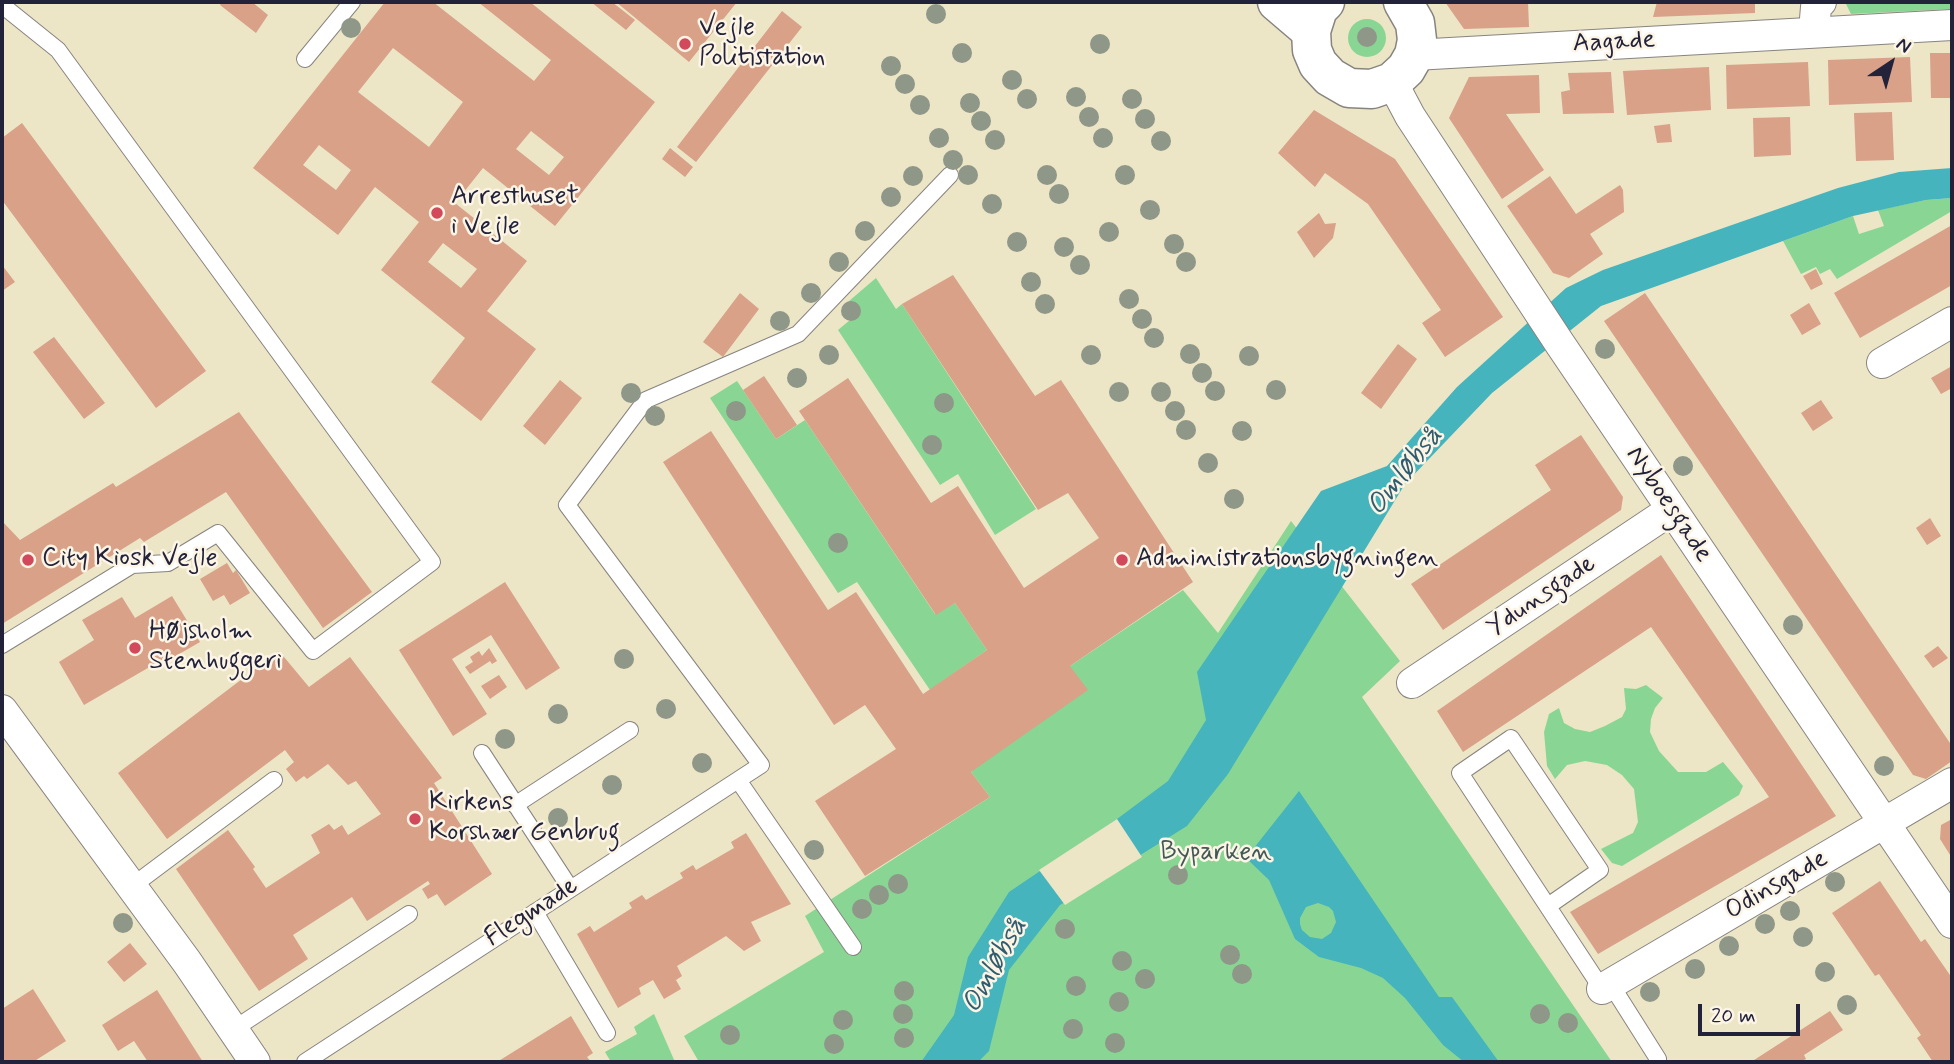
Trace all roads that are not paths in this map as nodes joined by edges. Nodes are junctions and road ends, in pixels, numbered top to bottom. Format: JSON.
{"nodes":[{"id":1,"x":352,"y":2,"type":"edge"},
{"id":2,"x":1277,"y":2,"type":"edge"},
{"id":3,"x":1403,"y":2,"type":"edge"},
{"id":4,"x":1821,"y":2,"type":"edge"},
{"id":5,"x":2,"y":5,"type":"edge"},
{"id":6,"x":1318,"y":17,"type":"edge"},
{"id":7,"x":1952,"y":25,"type":"edge"},
{"id":8,"x":1814,"y":31,"type":"junction"},
{"id":9,"x":305,"y":60,"type":"dead end"},
{"id":10,"x":1403,"y":68,"type":"junction"},
{"id":11,"x":950,"y":175,"type":"dead end"},
{"id":12,"x":1952,"y":322,"type":"edge"},
{"id":13,"x":1882,"y":363,"type":"dead end"},
{"id":14,"x":1671,"y":510,"type":"junction"},
{"id":15,"x":2,"y":645,"type":"edge"},
{"id":16,"x":1412,"y":683,"type":"dead end"},
{"id":17,"x":2,"y":710,"type":"edge"},
{"id":18,"x":630,"y":730,"type":"dead end"},
{"id":19,"x":482,"y":753,"type":"dead end"},
{"id":20,"x":274,"y":780,"type":"dead end"},
{"id":21,"x":738,"y":780,"type":"junction"},
{"id":22,"x":1952,"y":783,"type":"edge"},
{"id":23,"x":515,"y":805,"type":"junction"},
{"id":24,"x":1884,"y":824,"type":"junction"},
{"id":25,"x":131,"y":887,"type":"junction"},
{"id":26,"x":570,"y":888,"type":"junction"},
{"id":27,"x":1548,"y":906,"type":"junction"},
{"id":28,"x":535,"y":912,"type":"junction"},
{"id":29,"x":410,"y":914,"type":"dead end"},
{"id":30,"x":1952,"y":923,"type":"edge"},
{"id":31,"x":853,"y":947,"type":"dead end"},
{"id":32,"x":1606,"y":986,"type":"junction"},
{"id":33,"x":233,"y":1029,"type":"junction"},
{"id":34,"x":607,"y":1033,"type":"dead end"},
{"id":35,"x":1658,"y":1059,"type":"dead end"},
{"id":36,"x":255,"y":1062,"type":"edge"},
{"id":37,"x":305,"y":1062,"type":"edge"}],
"edges":[{"from":1,"to":9,"type":"lane"},
{"from":2,"to":6,"type":"street"},
{"from":3,"to":10,"type":"street"},
{"from":4,"to":8,"type":"street"},
{"from":5,"to":15,"type":"lane"},
{"from":6,"to":10,"type":"street"},
{"from":7,"to":8,"type":"street","name":"Aagade"},
{"from":8,"to":10,"type":"street","name":"Aagade"},
{"from":10,"to":14,"type":"street","name":"Nyboesgade"},
{"from":11,"to":21,"type":"lane","name":"Flegmade"},
{"from":12,"to":13,"type":"street"},
{"from":14,"to":16,"type":"street","name":"Ydunsgade"},
{"from":14,"to":24,"type":"street","name":"Nyboesgade"},
{"from":17,"to":25,"type":"street"},
{"from":18,"to":23,"type":"lane"},
{"from":19,"to":23,"type":"lane"},
{"from":20,"to":25,"type":"lane"},
{"from":21,"to":26,"type":"lane","name":"Flegmade"},
{"from":21,"to":31,"type":"lane"},
{"from":22,"to":24,"type":"street","name":"Odinsgade"},
{"from":23,"to":26,"type":"lane"},
{"from":24,"to":30,"type":"street","name":"Nyboesgade"},
{"from":24,"to":32,"type":"street","name":"Odinsgade"},
{"from":25,"to":33,"type":"street"},
{"from":26,"to":28,"type":"lane","name":"Flegmade"},
{"from":27,"to":27,"type":"lane"},
{"from":27,"to":32,"type":"lane"},
{"from":28,"to":34,"type":"lane"},
{"from":28,"to":37,"type":"lane","name":"Flegmade"},
{"from":29,"to":33,"type":"lane"},
{"from":32,"to":35,"type":"lane"},
{"from":33,"to":36,"type":"street"}]}
